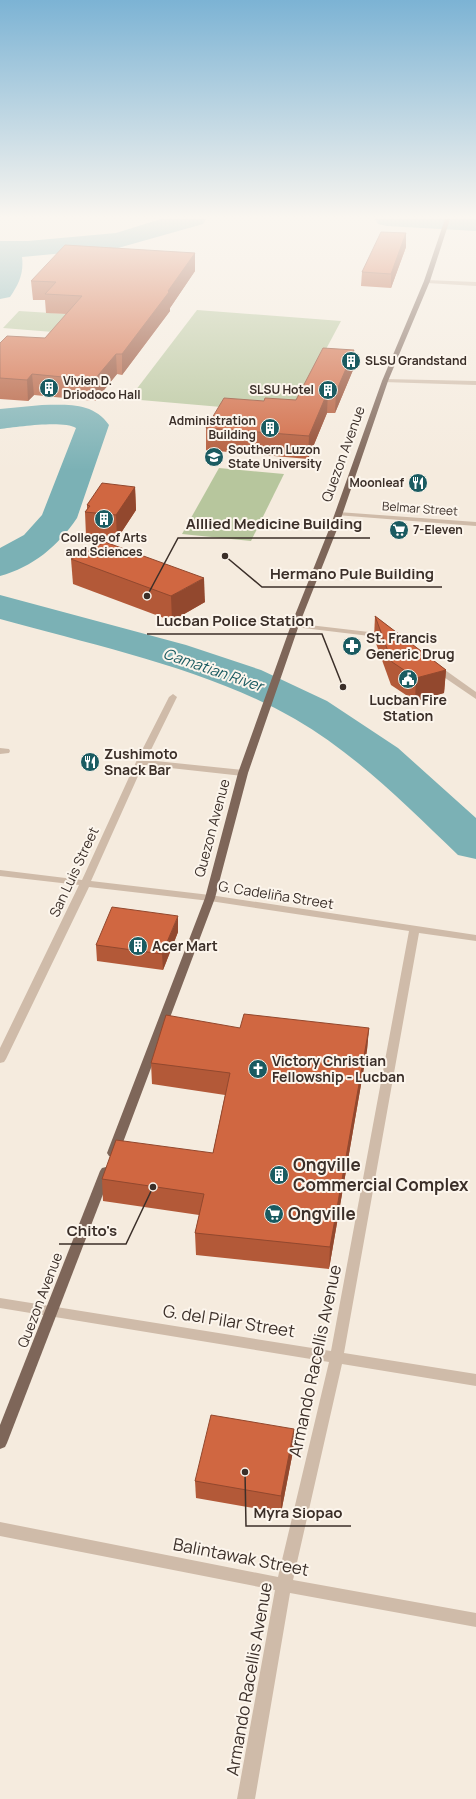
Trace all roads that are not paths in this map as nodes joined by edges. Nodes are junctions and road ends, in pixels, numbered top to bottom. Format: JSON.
{"nodes":[{"id":1,"x":418,"y":303,"type":"edge"},
{"id":2,"x":386,"y":381,"type":"junction"},
{"id":3,"x":476,"y":383,"type":"edge"},
{"id":4,"x":338,"y":514,"type":"junction"},
{"id":5,"x":476,"y":524,"type":"edge"},
{"id":6,"x":295,"y":625,"type":"junction"},
{"id":7,"x":392,"y":636,"type":"edge"},
{"id":8,"x":431,"y":664,"type":"edge"},
{"id":9,"x":476,"y":696,"type":"edge"},
{"id":10,"x":173,"y":697,"type":"dead end"},
{"id":11,"x":140,"y":762,"type":"junction"},
{"id":12,"x":243,"y":773,"type":"junction"},
{"id":13,"x":0,"y":873,"type":"edge"},
{"id":14,"x":85,"y":884,"type":"junction"},
{"id":15,"x":210,"y":898,"type":"junction"},
{"id":16,"x":414,"y":930,"type":"junction"},
{"id":17,"x":476,"y":938,"type":"edge"},
{"id":18,"x":0,"y":1059,"type":"edge"},
{"id":19,"x":0,"y":1303,"type":"edge"},
{"id":20,"x":53,"y":1312,"type":"junction"},
{"id":21,"x":337,"y":1356,"type":"junction"},
{"id":22,"x":476,"y":1380,"type":"edge"},
{"id":23,"x":0,"y":1443,"type":"edge"},
{"id":24,"x":0,"y":1529,"type":"edge"},
{"id":25,"x":284,"y":1585,"type":"junction"},
{"id":26,"x":476,"y":1620,"type":"edge"},
{"id":27,"x":246,"y":1799,"type":"edge"}],
"edges":[{"from":1,"to":2,"type":"main road","name":"Quezon Avenue"},
{"from":2,"to":3,"type":"street"},
{"from":2,"to":4,"type":"main road","name":"Quezon Avenue"},
{"from":4,"to":5,"type":"street","name":"Belmar Street"},
{"from":4,"to":6,"type":"main road","name":"Quezon Avenue"},
{"from":6,"to":7,"type":"street"},
{"from":6,"to":12,"type":"main road","name":"Quezon Avenue"},
{"from":8,"to":9,"type":"street"},
{"from":10,"to":11,"type":"street","name":"San Luis Street"},
{"from":11,"to":12,"type":"street"},
{"from":11,"to":14,"type":"street","name":"San Luis Street"},
{"from":12,"to":15,"type":"main road","name":"Quezon Avenue"},
{"from":13,"to":14,"type":"street","name":"G. Cadeliña Street"},
{"from":14,"to":15,"type":"street","name":"G. Cadeliña Street"},
{"from":14,"to":18,"type":"street","name":"San Luis Street"},
{"from":15,"to":16,"type":"street","name":"G. Cadeliña Street"},
{"from":15,"to":20,"type":"main road","name":"Quezon Avenue"},
{"from":16,"to":17,"type":"street","name":"G. Cadeliña Street"},
{"from":16,"to":21,"type":"street","name":"Armando Racellis Avenue"},
{"from":19,"to":20,"type":"street","name":"G. del Pilar Street"},
{"from":20,"to":21,"type":"street","name":"G. del Pilar Street"},
{"from":20,"to":23,"type":"main road","name":"Quezon Avenue"},
{"from":21,"to":22,"type":"street","name":"G. del Pilar Street"},
{"from":21,"to":25,"type":"street","name":"Armando Racellis Avenue"},
{"from":24,"to":25,"type":"street","name":"Balintawak Street"},
{"from":25,"to":26,"type":"street","name":"Balintawak Street"},
{"from":25,"to":27,"type":"street","name":"Armando Racellis Avenue"}]}
